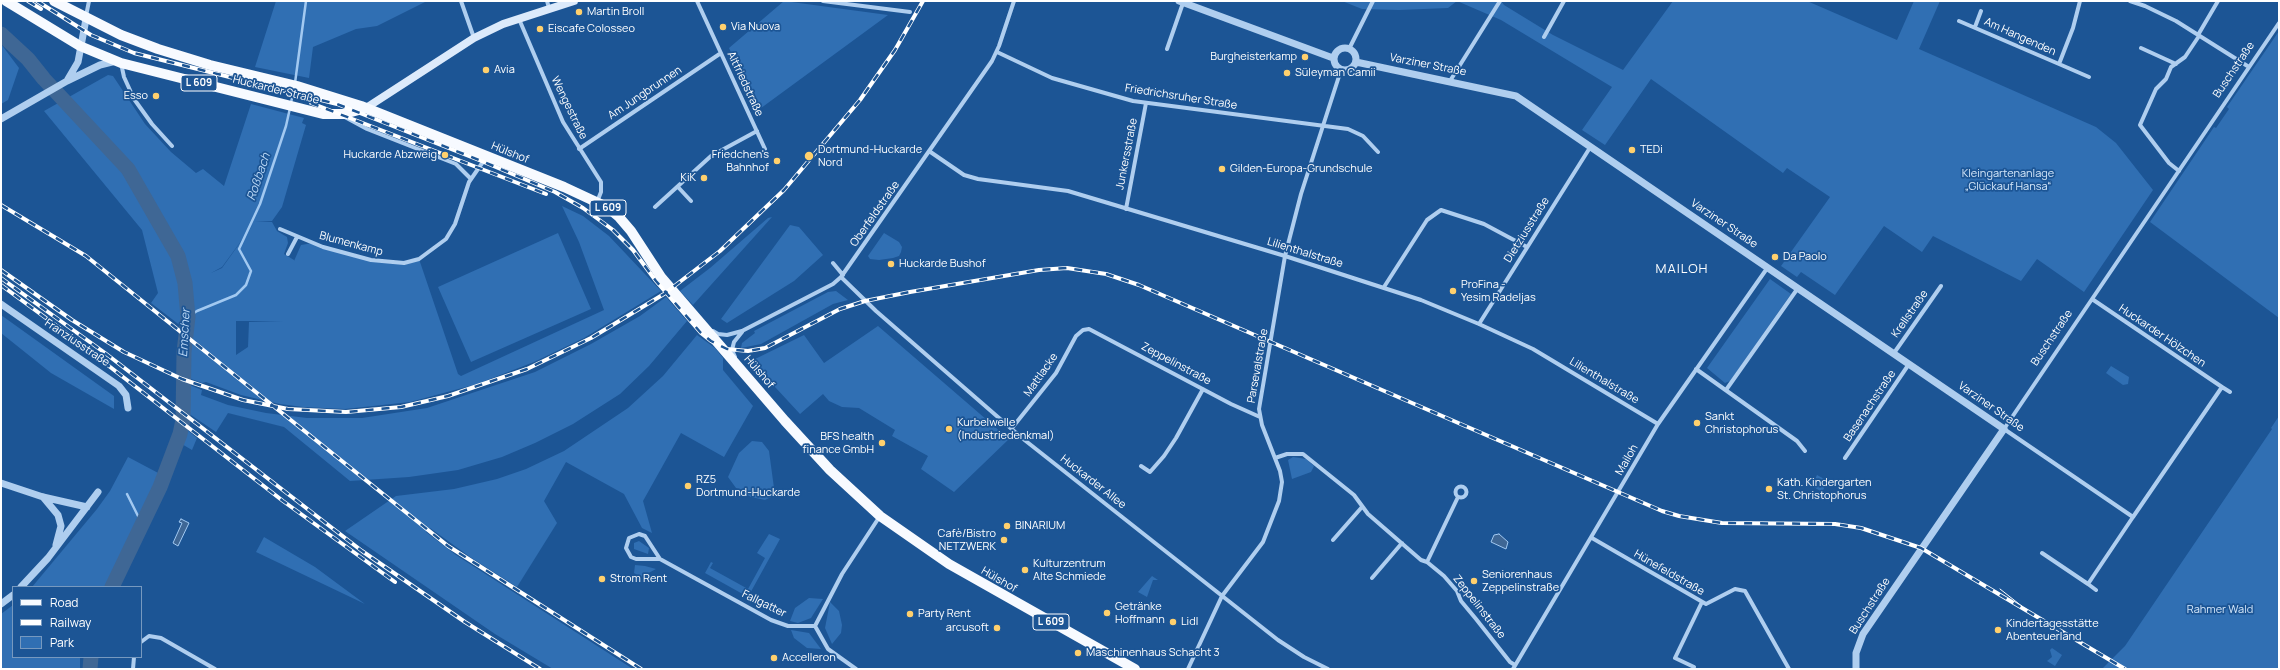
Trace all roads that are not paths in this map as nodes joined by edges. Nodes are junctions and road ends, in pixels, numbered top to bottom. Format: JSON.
{"nodes":[{"id":1,"x":6,"y":1,"type":"edge"},
{"id":2,"x":54,"y":1,"type":"edge"},
{"id":3,"x":89,"y":1,"type":"edge"},
{"id":4,"x":462,"y":1,"type":"edge"},
{"id":5,"x":574,"y":1,"type":"edge"},
{"id":6,"x":697,"y":1,"type":"edge"},
{"id":7,"x":824,"y":1,"type":"edge"},
{"id":8,"x":856,"y":1,"type":"edge"},
{"id":9,"x":1014,"y":1,"type":"edge"},
{"id":10,"x":1373,"y":1,"type":"edge"},
{"id":11,"x":1500,"y":1,"type":"edge"},
{"id":12,"x":1564,"y":1,"type":"edge"},
{"id":13,"x":2080,"y":1,"type":"edge"},
{"id":14,"x":2130,"y":1,"type":"edge"},
{"id":15,"x":2218,"y":1,"type":"edge"},
{"id":16,"x":1181,"y":2,"type":"edge"},
{"id":17,"x":548,"y":4,"type":"edge"},
{"id":18,"x":850,"y":5,"type":"junction"},
{"id":19,"x":1981,"y":11,"type":"dead end"},
{"id":20,"x":910,"y":12,"type":"dead end"},
{"id":21,"x":86,"y":19,"type":"junction"},
{"id":22,"x":519,"y":19,"type":"junction"},
{"id":23,"x":1959,"y":21,"type":"dead end"},
{"id":24,"x":2279,"y":23,"type":"edge"},
{"id":25,"x":1974,"y":27,"type":"junction"},
{"id":26,"x":2199,"y":35,"type":"junction"},
{"id":27,"x":1544,"y":37,"type":"dead end"},
{"id":28,"x":474,"y":38,"type":"junction"},
{"id":29,"x":80,"y":46,"type":"junction"},
{"id":30,"x":2141,"y":48,"type":"dead end"},
{"id":31,"x":1167,"y":49,"type":"dead end"},
{"id":32,"x":1349,"y":49,"type":"junction"},
{"id":33,"x":997,"y":52,"type":"junction"},
{"id":34,"x":720,"y":53,"type":"junction"},
{"id":35,"x":1333,"y":58,"type":"junction"},
{"id":36,"x":118,"y":62,"type":"junction"},
{"id":37,"x":1356,"y":62,"type":"junction"},
{"id":38,"x":2059,"y":64,"type":"junction"},
{"id":39,"x":2176,"y":64,"type":"junction"},
{"id":40,"x":2249,"y":67,"type":"junction"},
{"id":41,"x":1341,"y":70,"type":"junction"},
{"id":42,"x":2089,"y":77,"type":"dead end"},
{"id":43,"x":1450,"y":81,"type":"junction"},
{"id":44,"x":66,"y":82,"type":"junction"},
{"id":45,"x":1146,"y":103,"type":"junction"},
{"id":46,"x":366,"y":108,"type":"junction"},
{"id":47,"x":341,"y":114,"type":"junction"},
{"id":48,"x":1,"y":119,"type":"edge"},
{"id":49,"x":1322,"y":126,"type":"junction"},
{"id":50,"x":757,"y":131,"type":"junction"},
{"id":51,"x":172,"y":146,"type":"dead end"},
{"id":52,"x":1591,"y":146,"type":"junction"},
{"id":53,"x":580,"y":149,"type":"junction"},
{"id":54,"x":765,"y":149,"type":"dead end"},
{"id":55,"x":929,"y":151,"type":"junction"},
{"id":56,"x":1378,"y":152,"type":"dead end"},
{"id":57,"x":487,"y":156,"type":"junction"},
{"id":58,"x":2180,"y":171,"type":"junction"},
{"id":59,"x":471,"y":179,"type":"junction"},
{"id":60,"x":678,"y":186,"type":"junction"},
{"id":61,"x":691,"y":201,"type":"dead end"},
{"id":62,"x":597,"y":202,"type":"junction"},
{"id":63,"x":655,"y":207,"type":"dead end"},
{"id":64,"x":1126,"y":209,"type":"junction"},
{"id":65,"x":280,"y":229,"type":"dead end"},
{"id":66,"x":297,"y":237,"type":"junction"},
{"id":67,"x":1527,"y":247,"type":"junction"},
{"id":68,"x":288,"y":254,"type":"dead end"},
{"id":69,"x":1285,"y":256,"type":"junction"},
{"id":70,"x":833,"y":263,"type":"dead end"},
{"id":71,"x":1768,"y":267,"type":"junction"},
{"id":72,"x":842,"y":276,"type":"junction"},
{"id":73,"x":1941,"y":286,"type":"dead end"},
{"id":74,"x":1384,"y":287,"type":"junction"},
{"id":75,"x":1798,"y":288,"type":"junction"},
{"id":76,"x":2092,"y":299,"type":"junction"},
{"id":77,"x":1,"y":304,"type":"edge"},
{"id":78,"x":1479,"y":324,"type":"junction"},
{"id":79,"x":704,"y":326,"type":"junction"},
{"id":80,"x":1083,"y":330,"type":"joint"},
{"id":81,"x":742,"y":331,"type":"junction"},
{"id":82,"x":1894,"y":353,"type":"junction"},
{"id":83,"x":1909,"y":364,"type":"junction"},
{"id":84,"x":738,"y":366,"type":"junction"},
{"id":85,"x":1696,"y":369,"type":"junction"},
{"id":86,"x":2222,"y":387,"type":"junction"},
{"id":87,"x":1203,"y":389,"type":"junction"},
{"id":88,"x":1726,"y":390,"type":"junction"},
{"id":89,"x":2230,"y":392,"type":"dead end"},
{"id":90,"x":128,"y":408,"type":"dead end"},
{"id":91,"x":1260,"y":417,"type":"junction"},
{"id":92,"x":1658,"y":424,"type":"junction"},
{"id":93,"x":1012,"y":428,"type":"junction"},
{"id":94,"x":2004,"y":429,"type":"junction"},
{"id":95,"x":1805,"y":451,"type":"dead end"},
{"id":96,"x":1275,"y":458,"type":"junction"},
{"id":97,"x":1845,"y":458,"type":"dead end"},
{"id":98,"x":1141,"y":466,"type":"dead end"},
{"id":99,"x":1,"y":483,"type":"edge"},
{"id":100,"x":98,"y":492,"type":"dead end"},
{"id":101,"x":43,"y":497,"type":"junction"},
{"id":102,"x":1458,"y":497,"type":"dead end"},
{"id":103,"x":87,"y":507,"type":"junction"},
{"id":104,"x":1362,"y":507,"type":"junction"},
{"id":105,"x":880,"y":516,"type":"junction"},
{"id":106,"x":2133,"y":517,"type":"junction"},
{"id":107,"x":61,"y":538,"type":"junction"},
{"id":108,"x":1592,"y":538,"type":"junction"},
{"id":109,"x":1333,"y":540,"type":"dead end"},
{"id":110,"x":1402,"y":543,"type":"junction"},
{"id":111,"x":2042,"y":553,"type":"dead end"},
{"id":112,"x":660,"y":559,"type":"junction"},
{"id":113,"x":1427,"y":562,"type":"junction"},
{"id":114,"x":1372,"y":578,"type":"dead end"},
{"id":115,"x":2088,"y":584,"type":"junction"},
{"id":116,"x":22,"y":586,"type":"edge"},
{"id":117,"x":2096,"y":590,"type":"dead end"},
{"id":118,"x":12,"y":596,"type":"edge"},
{"id":119,"x":1222,"y":596,"type":"junction"},
{"id":120,"x":1702,"y":602,"type":"junction"},
{"id":121,"x":1,"y":604,"type":"edge"},
{"id":122,"x":815,"y":626,"type":"junction"},
{"id":123,"x":142,"y":641,"type":"edge"},
{"id":124,"x":134,"y":658,"type":"edge"},
{"id":125,"x":1514,"y":667,"type":"edge"},
{"id":126,"x":1694,"y":667,"type":"dead end"},
{"id":127,"x":133,"y":669,"type":"edge"},
{"id":128,"x":215,"y":669,"type":"edge"},
{"id":129,"x":856,"y":669,"type":"edge"},
{"id":130,"x":1135,"y":669,"type":"edge"},
{"id":131,"x":1188,"y":669,"type":"edge"},
{"id":132,"x":1328,"y":669,"type":"edge"},
{"id":133,"x":1789,"y":669,"type":"edge"},
{"id":134,"x":1856,"y":669,"type":"edge"}],
"edges":[{"from":1,"to":29,"type":"main road","name":"Huckarder Straße","number":"L 609"},
{"from":2,"to":21,"type":"main road","name":"Huckarder Straße","number":"L 609"},
{"from":3,"to":21,"type":"street"},
{"from":4,"to":28,"type":"street"},
{"from":5,"to":17,"type":"main road","name":"Huckarder Straße"},
{"from":6,"to":34,"type":"street","name":"Altfriedstraße"},
{"from":7,"to":18,"type":"street"},
{"from":8,"to":18,"type":"street"},
{"from":9,"to":33,"type":"street","name":"Oberfeldstraße"},
{"from":10,"to":32,"type":"street"},
{"from":11,"to":43,"type":"street"},
{"from":12,"to":27,"type":"street"},
{"from":13,"to":38,"type":"street","name":"Am Hangenden"},
{"from":14,"to":26,"type":"street"},
{"from":15,"to":26,"type":"street"},
{"from":16,"to":31,"type":"street"},
{"from":16,"to":35,"type":"street"},
{"from":17,"to":22,"type":"main road","name":"Huckarder Straße"},
{"from":18,"to":20,"type":"street"},
{"from":19,"to":25,"type":"street","name":"Am Hangenden"},
{"from":21,"to":29,"type":"street"},
{"from":21,"to":46,"type":"main road","name":"Huckarder Straße","number":"L 609"},
{"from":22,"to":28,"type":"main road","name":"Huckarder Straße"},
{"from":22,"to":53,"type":"street","name":"Wengestraße"},
{"from":23,"to":25,"type":"street","name":"Am Hangenden"},
{"from":24,"to":40,"type":"street","name":"Buschstraße"},
{"from":25,"to":38,"type":"street","name":"Am Hangenden"},
{"from":26,"to":39,"type":"street"},
{"from":26,"to":40,"type":"street"},
{"from":28,"to":46,"type":"main road","name":"Huckarder Straße"},
{"from":29,"to":36,"type":"main road","name":"Huckarder Straße","number":"L 609"},
{"from":29,"to":44,"type":"street"},
{"from":30,"to":39,"type":"street"},
{"from":32,"to":35,"type":"street"},
{"from":32,"to":37,"type":"street"},
{"from":33,"to":45,"type":"street","name":"Friedrichsruher Straße"},
{"from":33,"to":55,"type":"street","name":"Oberfeldstraße"},
{"from":34,"to":50,"type":"street","name":"Altfriedstraße"},
{"from":34,"to":53,"type":"street","name":"Am Jungbrunnen"},
{"from":35,"to":41,"type":"street"},
{"from":36,"to":44,"type":"street"},
{"from":36,"to":47,"type":"main road","name":"Huckarder Straße","number":"L 609"},
{"from":36,"to":51,"type":"street"},
{"from":37,"to":41,"type":"street"},
{"from":37,"to":43,"type":"street","name":"Varziner Straße"},
{"from":38,"to":42,"type":"street","name":"Am Hangenden"},
{"from":39,"to":58,"type":"street"},
{"from":40,"to":58,"type":"street","name":"Buschstraße"},
{"from":41,"to":49,"type":"street","name":"Parsevalstraße"},
{"from":43,"to":52,"type":"street","name":"Varziner Straße"},
{"from":44,"to":48,"type":"street"},
{"from":45,"to":49,"type":"street","name":"Friedrichsruher Straße"},
{"from":45,"to":64,"type":"street","name":"Junkersstraße"},
{"from":46,"to":47,"type":"main road","name":"Huckarder Straße","number":"L 609"},
{"from":46,"to":57,"type":"main road","name":"Hülshof","number":"L 609"},
{"from":47,"to":59,"type":"street"},
{"from":49,"to":56,"type":"street","name":"Friedrichsruher Straße"},
{"from":49,"to":69,"type":"street","name":"Parsevalstraße"},
{"from":50,"to":54,"type":"street","name":"Altfriedstraße"},
{"from":50,"to":60,"type":"street","name":"Altfriedstraße"},
{"from":52,"to":67,"type":"street","name":"Dietziusstraße"},
{"from":52,"to":71,"type":"street","name":"Varziner Straße"},
{"from":53,"to":62,"type":"street","name":"Wengestraße"},
{"from":55,"to":64,"type":"street","name":"Lilienthalstraße"},
{"from":55,"to":72,"type":"street","name":"Oberfeldstraße"},
{"from":57,"to":59,"type":"street","name":"Blumenkamp"},
{"from":57,"to":62,"type":"main road","name":"Hülshof","number":"L 609"},
{"from":58,"to":76,"type":"street","name":"Buschstraße"},
{"from":59,"to":66,"type":"street","name":"Blumenkamp"},
{"from":60,"to":61,"type":"street"},
{"from":60,"to":63,"type":"street","name":"Altfriedstraße"},
{"from":62,"to":79,"type":"main road","name":"Hülshof","number":"L 609"},
{"from":64,"to":69,"type":"street","name":"Lilienthalstraße"},
{"from":65,"to":66,"type":"street","name":"Blumenkamp"},
{"from":66,"to":68,"type":"street"},
{"from":67,"to":74,"type":"street"},
{"from":67,"to":78,"type":"street","name":"Dietziusstraße"},
{"from":69,"to":74,"type":"street","name":"Lilienthalstraße"},
{"from":69,"to":91,"type":"street","name":"Parsevalstraße"},
{"from":70,"to":72,"type":"street","name":"Huckarder Allee"},
{"from":71,"to":75,"type":"street","name":"Varziner Straße"},
{"from":71,"to":85,"type":"street","name":"Mailoh"},
{"from":72,"to":81,"type":"street","name":"Oberfeldstraße"},
{"from":72,"to":93,"type":"street","name":"Huckarder Allee"},
{"from":73,"to":82,"type":"street","name":"Krellstraße"},
{"from":74,"to":78,"type":"street","name":"Lilienthalstraße"},
{"from":75,"to":82,"type":"street","name":"Varziner Straße"},
{"from":75,"to":88,"type":"street"},
{"from":76,"to":86,"type":"street","name":"Huckarder Hölzchen"},
{"from":76,"to":94,"type":"street","name":"Buschstraße"},
{"from":77,"to":90,"type":"street","name":"Franziusstraße"},
{"from":78,"to":92,"type":"street","name":"Lilienthalstraße"},
{"from":79,"to":81,"type":"street","name":"Oberfeldstraße"},
{"from":79,"to":84,"type":"main road","name":"Hülshof","number":"L 609"},
{"from":80,"to":87,"type":"street","name":"Zeppelinstraße"},
{"from":80,"to":93,"type":"street","name":"Mattlacke"},
{"from":81,"to":84,"type":"street"},
{"from":82,"to":83,"type":"street","name":"Varziner Straße"},
{"from":83,"to":94,"type":"street","name":"Varziner Straße"},
{"from":83,"to":97,"type":"street","name":"Basenachstraße"},
{"from":84,"to":105,"type":"main road","name":"Hülshof","number":"L 609"},
{"from":85,"to":88,"type":"street"},
{"from":85,"to":92,"type":"street","name":"Mailoh"},
{"from":86,"to":89,"type":"street","name":"Huckarder Hölzchen"},
{"from":86,"to":106,"type":"street"},
{"from":87,"to":91,"type":"street","name":"Zeppelinstraße"},
{"from":87,"to":98,"type":"street"},
{"from":88,"to":95,"type":"street"},
{"from":91,"to":96,"type":"street","name":"Parsevalstraße"},
{"from":92,"to":108,"type":"street","name":"Mailoh"},
{"from":93,"to":119,"type":"street","name":"Huckarder Allee"},
{"from":94,"to":106,"type":"street","name":"Varziner Straße"},
{"from":94,"to":134,"type":"street","name":"Buschstraße"},
{"from":96,"to":104,"type":"street","name":"Zeppelinstraße"},
{"from":96,"to":119,"type":"street","name":"Parsevalstraße"},
{"from":99,"to":101,"type":"street"},
{"from":100,"to":103,"type":"street"},
{"from":101,"to":103,"type":"street"},
{"from":101,"to":107,"type":"street"},
{"from":102,"to":113,"type":"street"},
{"from":103,"to":107,"type":"street"},
{"from":104,"to":109,"type":"street"},
{"from":104,"to":110,"type":"street","name":"Zeppelinstraße"},
{"from":105,"to":122,"type":"street"},
{"from":105,"to":130,"type":"main road","name":"Hülshof","number":"L 609"},
{"from":106,"to":115,"type":"street"},
{"from":107,"to":116,"type":"street"},
{"from":108,"to":120,"type":"street","name":"Hünefeldstraße"},
{"from":108,"to":125,"type":"street","name":"Mailoh"},
{"from":110,"to":113,"type":"street","name":"Zeppelinstraße"},
{"from":110,"to":114,"type":"street"},
{"from":111,"to":115,"type":"street"},
{"from":112,"to":112,"type":"street","name":"Fallgatter"},
{"from":112,"to":122,"type":"street","name":"Fallgatter"},
{"from":113,"to":125,"type":"street","name":"Zeppelinstraße"},
{"from":115,"to":117,"type":"street"},
{"from":118,"to":121,"type":"street"},
{"from":119,"to":131,"type":"street","name":"Parsevalstraße"},
{"from":119,"to":132,"type":"street","name":"Huckarder Allee"},
{"from":120,"to":126,"type":"street"},
{"from":120,"to":133,"type":"street","name":"Hünefeldstraße"},
{"from":122,"to":129,"type":"street"},
{"from":123,"to":128,"type":"street"},
{"from":124,"to":127,"type":"street"}]}
